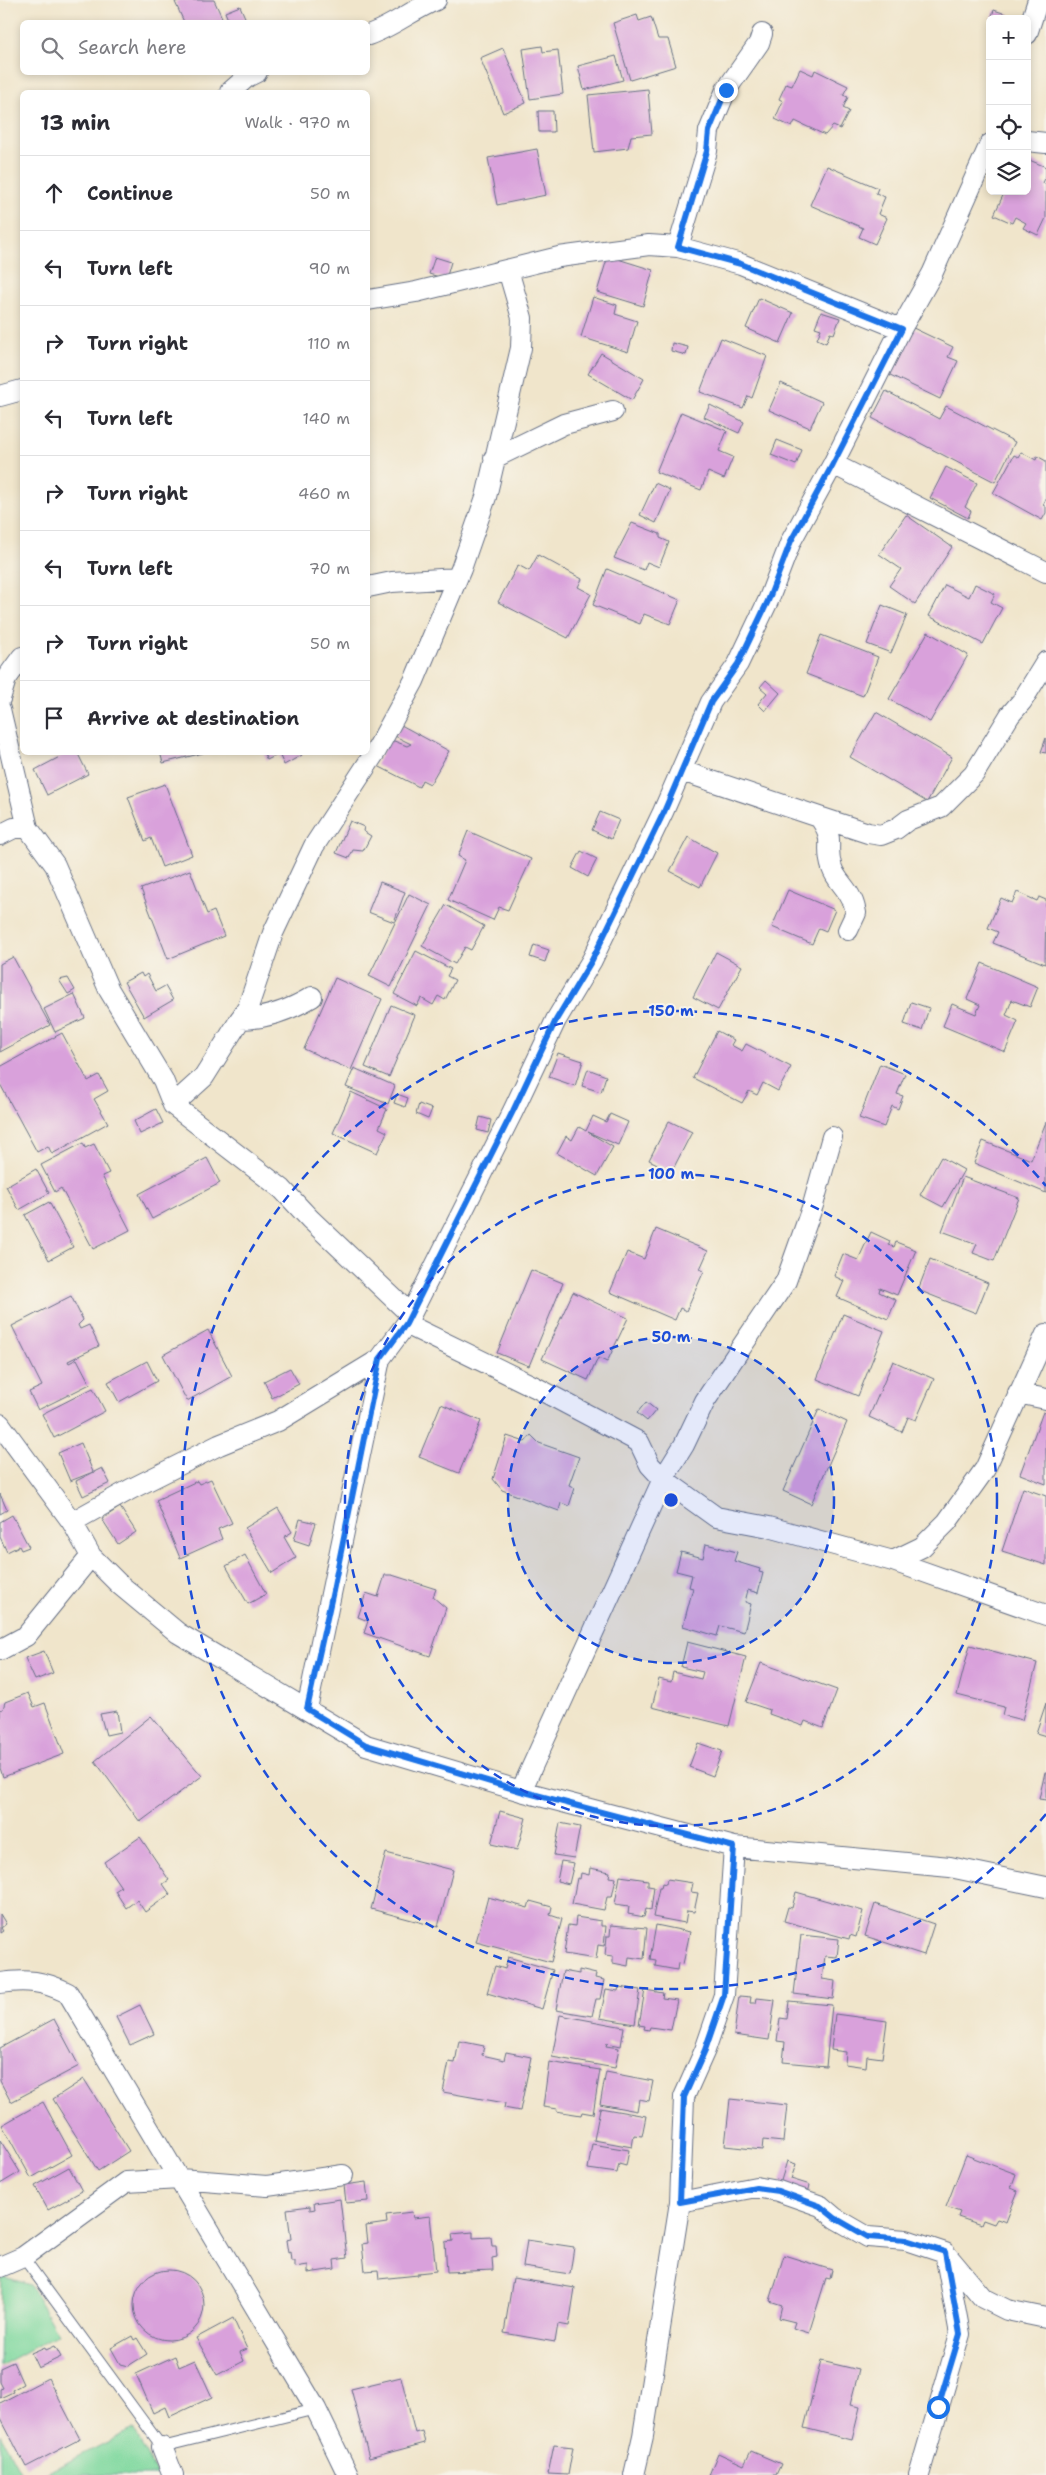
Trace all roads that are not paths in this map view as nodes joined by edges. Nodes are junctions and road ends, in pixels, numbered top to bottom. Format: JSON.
{"nodes":[{"id":1,"x":436,"y":0,"type":"edge"},
{"id":2,"x":1038,"y":0,"type":"edge"},
{"id":3,"x":1031,"y":22,"type":"edge"},
{"id":4,"x":370,"y":34,"type":"edge"},
{"id":5,"x":762,"y":34,"type":"dead end"},
{"id":6,"x":251,"y":75,"type":"edge"},
{"id":7,"x":232,"y":90,"type":"edge"},
{"id":8,"x":1031,"y":142,"type":"edge"},
{"id":9,"x":1046,"y":143,"type":"edge"},
{"id":10,"x":987,"y":150,"type":"edge"},
{"id":11,"x":678,"y":247,"type":"junction"},
{"id":12,"x":508,"y":270,"type":"junction"},
{"id":13,"x":370,"y":300,"type":"edge"},
{"id":14,"x":902,"y":329,"type":"junction"},
{"id":15,"x":20,"y":391,"type":"edge"},
{"id":16,"x":0,"y":396,"type":"edge"},
{"id":17,"x":613,"y":411,"type":"dead end"},
{"id":18,"x":494,"y":458,"type":"junction"},
{"id":19,"x":833,"y":464,"type":"junction"},
{"id":20,"x":1046,"y":572,"type":"edge"},
{"id":21,"x":457,"y":578,"type":"junction"},
{"id":22,"x":370,"y":587,"type":"edge"},
{"id":23,"x":20,"y":660,"type":"edge"},
{"id":24,"x":1046,"y":662,"type":"edge"},
{"id":25,"x":0,"y":699,"type":"edge"},
{"id":26,"x":0,"y":709,"type":"edge"},
{"id":27,"x":682,"y":771,"type":"junction"},
{"id":28,"x":819,"y":817,"type":"junction"},
{"id":29,"x":28,"y":828,"type":"junction"},
{"id":30,"x":0,"y":835,"type":"edge"},
{"id":31,"x":848,"y":930,"type":"dead end"},
{"id":32,"x":312,"y":997,"type":"dead end"},
{"id":33,"x":240,"y":1020,"type":"junction"},
{"id":34,"x":174,"y":1105,"type":"junction"},
{"id":35,"x":832,"y":1137,"type":"dead end"},
{"id":36,"x":408,"y":1319,"type":"junction"},
{"id":37,"x":1046,"y":1334,"type":"edge"},
{"id":38,"x":380,"y":1359,"type":"junction"},
{"id":39,"x":1018,"y":1393,"type":"junction"},
{"id":40,"x":1046,"y":1399,"type":"edge"},
{"id":41,"x":0,"y":1424,"type":"edge"},
{"id":42,"x":663,"y":1479,"type":"junction"},
{"id":43,"x":72,"y":1522,"type":"junction"},
{"id":44,"x":90,"y":1556,"type":"junction"},
{"id":45,"x":893,"y":1561,"type":"junction"},
{"id":46,"x":1046,"y":1615,"type":"edge"},
{"id":47,"x":0,"y":1650,"type":"edge"},
{"id":48,"x":307,"y":1709,"type":"junction"},
{"id":49,"x":521,"y":1791,"type":"junction"},
{"id":50,"x":734,"y":1847,"type":"junction"},
{"id":51,"x":1046,"y":1887,"type":"edge"},
{"id":52,"x":0,"y":1983,"type":"edge"},
{"id":53,"x":343,"y":2175,"type":"dead end"},
{"id":54,"x":180,"y":2179,"type":"junction"},
{"id":55,"x":680,"y":2202,"type":"junction"},
{"id":56,"x":945,"y":2252,"type":"junction"},
{"id":57,"x":23,"y":2256,"type":"junction"},
{"id":58,"x":0,"y":2267,"type":"edge"},
{"id":59,"x":1046,"y":2318,"type":"edge"},
{"id":60,"x":316,"y":2409,"type":"junction"},
{"id":61,"x":162,"y":2447,"type":"junction"},
{"id":62,"x":173,"y":2475,"type":"edge"},
{"id":63,"x":348,"y":2475,"type":"edge"},
{"id":64,"x":634,"y":2475,"type":"edge"},
{"id":65,"x":919,"y":2475,"type":"edge"}],
"edges":[{"from":1,"to":4,"type":"street"},
{"from":2,"to":3,"type":"street"},
{"from":5,"to":11,"type":"street"},
{"from":6,"to":7,"type":"street"},
{"from":8,"to":9,"type":"street"},
{"from":10,"to":14,"type":"street"},
{"from":11,"to":12,"type":"street"},
{"from":11,"to":14,"type":"street"},
{"from":12,"to":13,"type":"street"},
{"from":12,"to":18,"type":"street"},
{"from":14,"to":19,"type":"street"},
{"from":15,"to":16,"type":"street"},
{"from":17,"to":18,"type":"street"},
{"from":18,"to":21,"type":"street"},
{"from":19,"to":20,"type":"street"},
{"from":19,"to":27,"type":"street"},
{"from":21,"to":22,"type":"street"},
{"from":21,"to":33,"type":"street"},
{"from":23,"to":25,"type":"street"},
{"from":24,"to":28,"type":"street"},
{"from":26,"to":29,"type":"street"},
{"from":27,"to":28,"type":"street"},
{"from":27,"to":36,"type":"street"},
{"from":28,"to":31,"type":"street"},
{"from":29,"to":30,"type":"street"},
{"from":29,"to":34,"type":"street"},
{"from":32,"to":33,"type":"street"},
{"from":33,"to":34,"type":"street"},
{"from":34,"to":36,"type":"street"},
{"from":35,"to":42,"type":"street"},
{"from":36,"to":38,"type":"street"},
{"from":36,"to":42,"type":"street"},
{"from":37,"to":39,"type":"street"},
{"from":38,"to":43,"type":"street"},
{"from":38,"to":48,"type":"street"},
{"from":39,"to":40,"type":"street"},
{"from":39,"to":45,"type":"street"},
{"from":41,"to":43,"type":"street"},
{"from":42,"to":45,"type":"street"},
{"from":42,"to":49,"type":"street"},
{"from":43,"to":44,"type":"street"},
{"from":44,"to":47,"type":"street"},
{"from":44,"to":48,"type":"street"},
{"from":45,"to":46,"type":"street"},
{"from":48,"to":49,"type":"street"},
{"from":49,"to":50,"type":"street"},
{"from":50,"to":51,"type":"street"},
{"from":50,"to":55,"type":"street"},
{"from":52,"to":54,"type":"street"},
{"from":53,"to":54,"type":"street"},
{"from":54,"to":57,"type":"street"},
{"from":54,"to":60,"type":"street"},
{"from":55,"to":56,"type":"street"},
{"from":55,"to":64,"type":"street"},
{"from":56,"to":59,"type":"street"},
{"from":56,"to":65,"type":"street"},
{"from":57,"to":58,"type":"street"},
{"from":57,"to":61,"type":"lane"},
{"from":60,"to":61,"type":"lane"},
{"from":60,"to":63,"type":"street"},
{"from":61,"to":62,"type":"street"}]}
